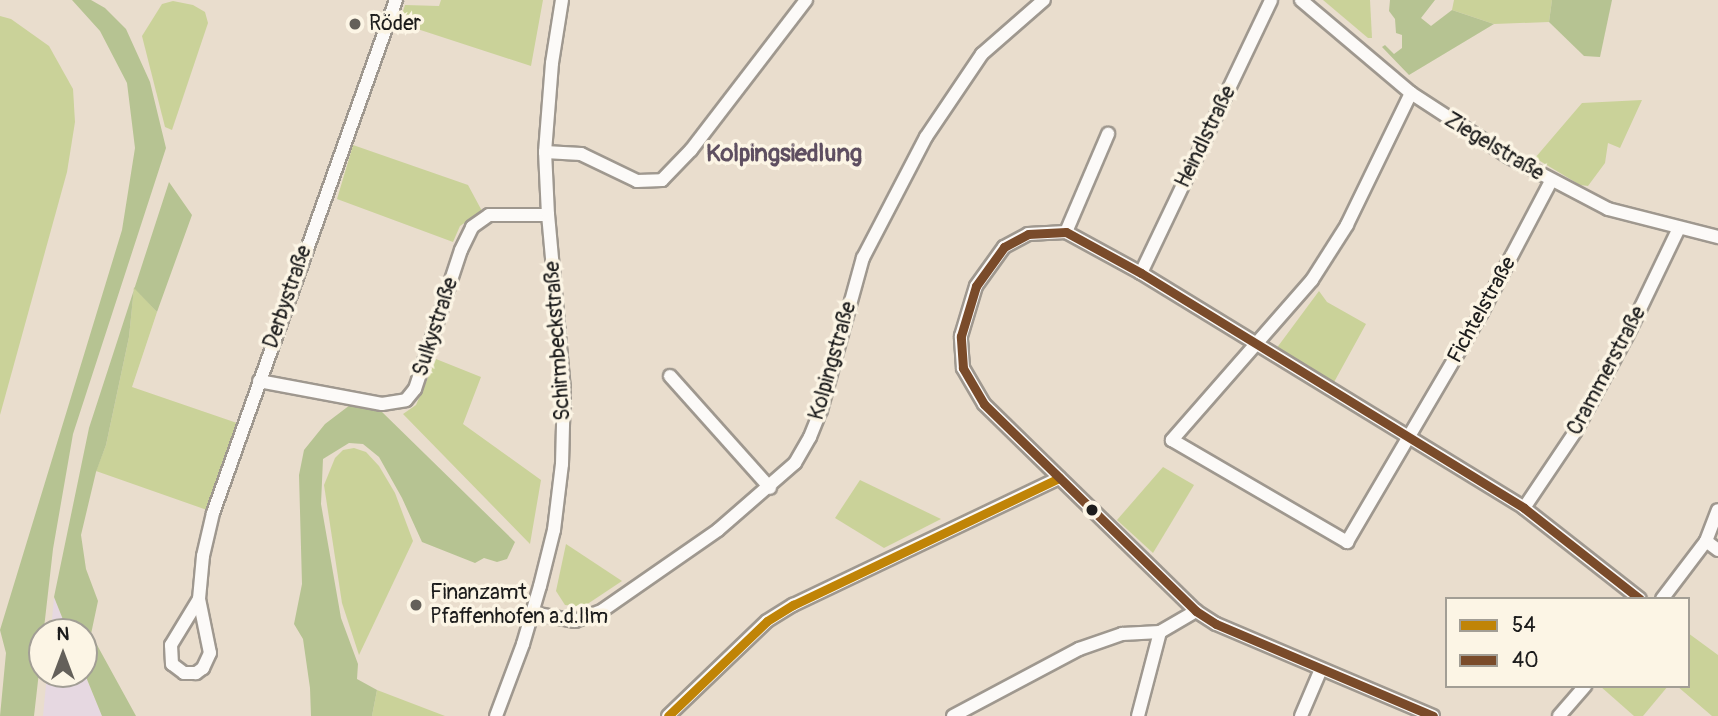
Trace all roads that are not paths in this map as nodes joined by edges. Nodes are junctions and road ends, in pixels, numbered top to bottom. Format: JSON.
{"nodes":[{"id":1,"x":396,"y":0,"type":"edge"},
{"id":2,"x":562,"y":0,"type":"edge"},
{"id":3,"x":806,"y":0,"type":"edge"},
{"id":4,"x":1044,"y":0,"type":"edge"},
{"id":5,"x":1270,"y":0,"type":"edge"},
{"id":6,"x":1301,"y":0,"type":"edge"},
{"id":7,"x":1411,"y":93,"type":"junction"},
{"id":8,"x":1108,"y":134,"type":"dead end"},
{"id":9,"x":545,"y":152,"type":"junction"},
{"id":10,"x":1551,"y":181,"type":"junction"},
{"id":11,"x":548,"y":215,"type":"junction"},
{"id":12,"x":1679,"y":228,"type":"junction"},
{"id":13,"x":1066,"y":232,"type":"junction"},
{"id":14,"x":1718,"y":237,"type":"edge"},
{"id":15,"x":1141,"y":273,"type":"junction"},
{"id":16,"x":1255,"y":345,"type":"junction"},
{"id":17,"x":670,"y":376,"type":"dead end"},
{"id":18,"x":259,"y":381,"type":"junction"},
{"id":19,"x":1411,"y":438,"type":"junction"},
{"id":20,"x":1059,"y":478,"type":"junction"},
{"id":21,"x":770,"y":488,"type":"junction"},
{"id":22,"x":1524,"y":508,"type":"junction"},
{"id":23,"x":1718,"y":510,"type":"edge"},
{"id":24,"x":1706,"y":541,"type":"junction"},
{"id":25,"x":1718,"y":550,"type":"edge"},
{"id":26,"x":1637,"y":597,"type":"edge"},
{"id":27,"x":1664,"y":597,"type":"edge"},
{"id":28,"x":198,"y":599,"type":"junction"},
{"id":29,"x":1196,"y":611,"type":"junction"},
{"id":30,"x":533,"y":613,"type":"junction"},
{"id":31,"x":1160,"y":632,"type":"junction"},
{"id":32,"x":1321,"y":668,"type":"junction"},
{"id":33,"x":1583,"y":688,"type":"edge"},
{"id":34,"x":496,"y":716,"type":"edge"},
{"id":35,"x":668,"y":716,"type":"edge"},
{"id":36,"x":953,"y":716,"type":"edge"},
{"id":37,"x":1138,"y":716,"type":"edge"},
{"id":38,"x":1301,"y":716,"type":"edge"},
{"id":39,"x":1433,"y":716,"type":"edge"},
{"id":40,"x":1559,"y":716,"type":"edge"}],
"edges":[{"from":1,"to":18,"type":"street","name":"Derbystraße"},
{"from":2,"to":9,"type":"street","name":"Schirmbeckstraße"},
{"from":3,"to":9,"type":"street"},
{"from":4,"to":21,"type":"street","name":"Kolpingstraße"},
{"from":5,"to":15,"type":"street","name":"Heindlstraße"},
{"from":6,"to":7,"type":"street","name":"Ziegelstraße"},
{"from":7,"to":10,"type":"street","name":"Ziegelstraße"},
{"from":7,"to":16,"type":"street"},
{"from":8,"to":13,"type":"street"},
{"from":9,"to":11,"type":"street","name":"Schirmbeckstraße"},
{"from":10,"to":12,"type":"street","name":"Ziegelstraße"},
{"from":10,"to":19,"type":"street","name":"Fichtelstraße"},
{"from":11,"to":18,"type":"street","name":"Sulkystraße"},
{"from":11,"to":30,"type":"street","name":"Schirmbeckstraße"},
{"from":12,"to":14,"type":"street","name":"Ziegelstraße"},
{"from":12,"to":22,"type":"street","name":"Crammerstraße"},
{"from":13,"to":15,"type":"street"},
{"from":13,"to":20,"type":"street"},
{"from":15,"to":16,"type":"street"},
{"from":16,"to":19,"type":"street"},
{"from":16,"to":19,"type":"street","name":"Fichtelstraße"},
{"from":17,"to":21,"type":"street"},
{"from":18,"to":28,"type":"street","name":"Derbystraße"},
{"from":19,"to":22,"type":"street"},
{"from":20,"to":29,"type":"street"},
{"from":20,"to":35,"type":"street"},
{"from":21,"to":30,"type":"street","name":"Kolpingstraße"},
{"from":22,"to":26,"type":"street"},
{"from":23,"to":24,"type":"street"},
{"from":24,"to":25,"type":"street"},
{"from":24,"to":27,"type":"street"},
{"from":28,"to":28,"type":"street","name":"Derbystraße"},
{"from":29,"to":31,"type":"street"},
{"from":29,"to":32,"type":"street"},
{"from":30,"to":34,"type":"street","name":"Schirmbeckstraße"},
{"from":31,"to":36,"type":"street"},
{"from":31,"to":37,"type":"street"},
{"from":32,"to":38,"type":"street"},
{"from":32,"to":39,"type":"street"},
{"from":33,"to":40,"type":"street"}]}
